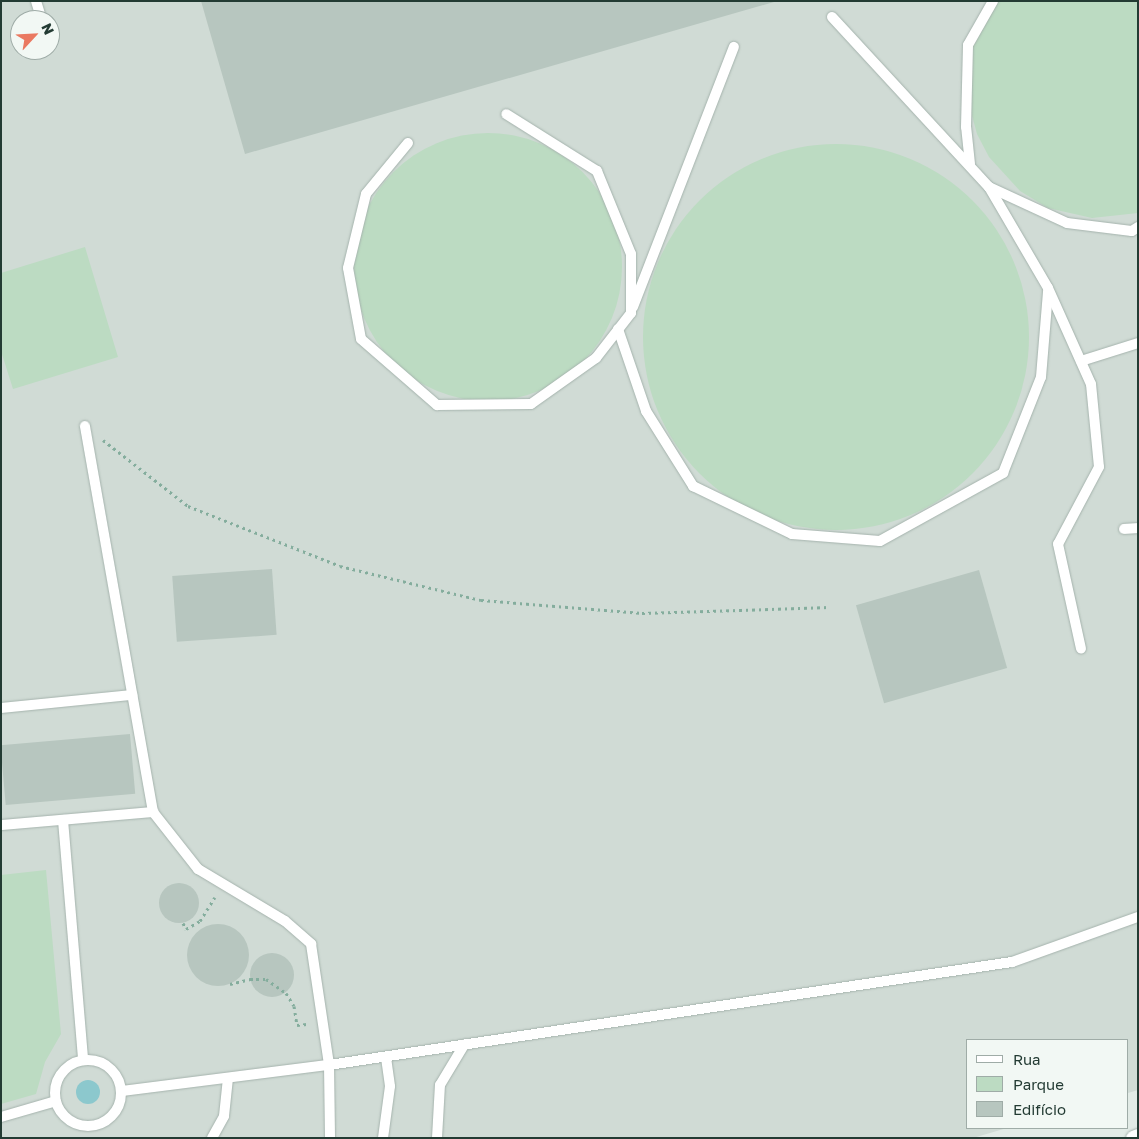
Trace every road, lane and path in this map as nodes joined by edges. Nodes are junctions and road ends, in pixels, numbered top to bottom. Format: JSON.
{"nodes":[{"id":1,"x":993,"y":1,"type":"edge"},
{"id":2,"x":832,"y":17,"type":"dead end"},
{"id":3,"x":734,"y":46,"type":"dead end"},
{"id":4,"x":506,"y":114,"type":"dead end"},
{"id":5,"x":408,"y":143,"type":"dead end"},
{"id":6,"x":970,"y":164,"type":"junction"},
{"id":7,"x":989,"y":187,"type":"junction"},
{"id":8,"x":1138,"y":228,"type":"edge"},
{"id":9,"x":1048,"y":288,"type":"junction"},
{"id":10,"x":631,"y":313,"type":"junction"},
{"id":11,"x":618,"y":329,"type":"junction"},
{"id":12,"x":1138,"y":343,"type":"edge"},
{"id":13,"x":1081,"y":361,"type":"junction"},
{"id":14,"x":85,"y":426,"type":"joint"},
{"id":15,"x":1124,"y":528,"type":"dead end"},
{"id":16,"x":1138,"y":528,"type":"edge"},
{"id":17,"x":830,"y":607,"type":"dead end"},
{"id":18,"x":1081,"y":649,"type":"dead end"},
{"id":19,"x":132,"y":695,"type":"junction"},
{"id":20,"x":1,"y":708,"type":"edge"},
{"id":21,"x":153,"y":812,"type":"junction"},
{"id":22,"x":63,"y":820,"type":"junction"},
{"id":23,"x":1,"y":824,"type":"edge"},
{"id":24,"x":222,"y":884,"type":"junction"},
{"id":25,"x":1138,"y":917,"type":"edge"},
{"id":26,"x":183,"y":923,"type":"dead end"},
{"id":27,"x":230,"y":984,"type":"dead end"},
{"id":28,"x":322,"y":1022,"type":"junction"},
{"id":29,"x":464,"y":1045,"type":"junction"},
{"id":30,"x":386,"y":1056,"type":"junction"},
{"id":31,"x":83,"y":1060,"type":"junction"},
{"id":32,"x":329,"y":1065,"type":"junction"},
{"id":33,"x":228,"y":1079,"type":"junction"},
{"id":34,"x":122,"y":1091,"type":"junction"},
{"id":35,"x":56,"y":1101,"type":"junction"},
{"id":36,"x":1,"y":1117,"type":"edge"},
{"id":37,"x":93,"y":1127,"type":"junction"},
{"id":38,"x":1138,"y":1136,"type":"edge"},
{"id":39,"x":94,"y":1138,"type":"edge"},
{"id":40,"x":212,"y":1138,"type":"edge"},
{"id":41,"x":330,"y":1138,"type":"edge"},
{"id":42,"x":383,"y":1138,"type":"edge"},
{"id":43,"x":437,"y":1138,"type":"edge"},
{"id":44,"x":1133,"y":1138,"type":"edge"}],
"edges":[{"from":1,"to":6,"type":"lane"},
{"from":2,"to":6,"type":"lane"},
{"from":3,"to":10,"type":"lane"},
{"from":4,"to":10,"type":"lane"},
{"from":5,"to":11,"type":"lane"},
{"from":6,"to":7,"type":"lane"},
{"from":7,"to":8,"type":"lane"},
{"from":7,"to":9,"type":"lane"},
{"from":9,"to":11,"type":"lane"},
{"from":9,"to":13,"type":"lane"},
{"from":10,"to":11,"type":"lane"},
{"from":12,"to":13,"type":"lane"},
{"from":13,"to":18,"type":"lane"},
{"from":14,"to":17,"type":"path"},
{"from":14,"to":19,"type":"lane"},
{"from":15,"to":16,"type":"lane"},
{"from":19,"to":20,"type":"lane"},
{"from":19,"to":21,"type":"lane"},
{"from":21,"to":22,"type":"lane"},
{"from":21,"to":24,"type":"lane"},
{"from":22,"to":23,"type":"lane"},
{"from":22,"to":31,"type":"lane"},
{"from":24,"to":26,"type":"path"},
{"from":24,"to":28,"type":"lane"},
{"from":25,"to":29,"type":"lane"},
{"from":27,"to":28,"type":"path"},
{"from":28,"to":32,"type":"lane"},
{"from":29,"to":30,"type":"lane"},
{"from":29,"to":43,"type":"lane"},
{"from":30,"to":32,"type":"lane"},
{"from":30,"to":42,"type":"lane"},
{"from":31,"to":34,"type":"lane"},
{"from":31,"to":35,"type":"lane"},
{"from":32,"to":33,"type":"lane"},
{"from":32,"to":41,"type":"lane"},
{"from":33,"to":34,"type":"lane"},
{"from":33,"to":40,"type":"lane"},
{"from":34,"to":37,"type":"lane"},
{"from":35,"to":36,"type":"lane"},
{"from":35,"to":37,"type":"lane"},
{"from":37,"to":39,"type":"lane"},
{"from":38,"to":44,"type":"main road"}]}
